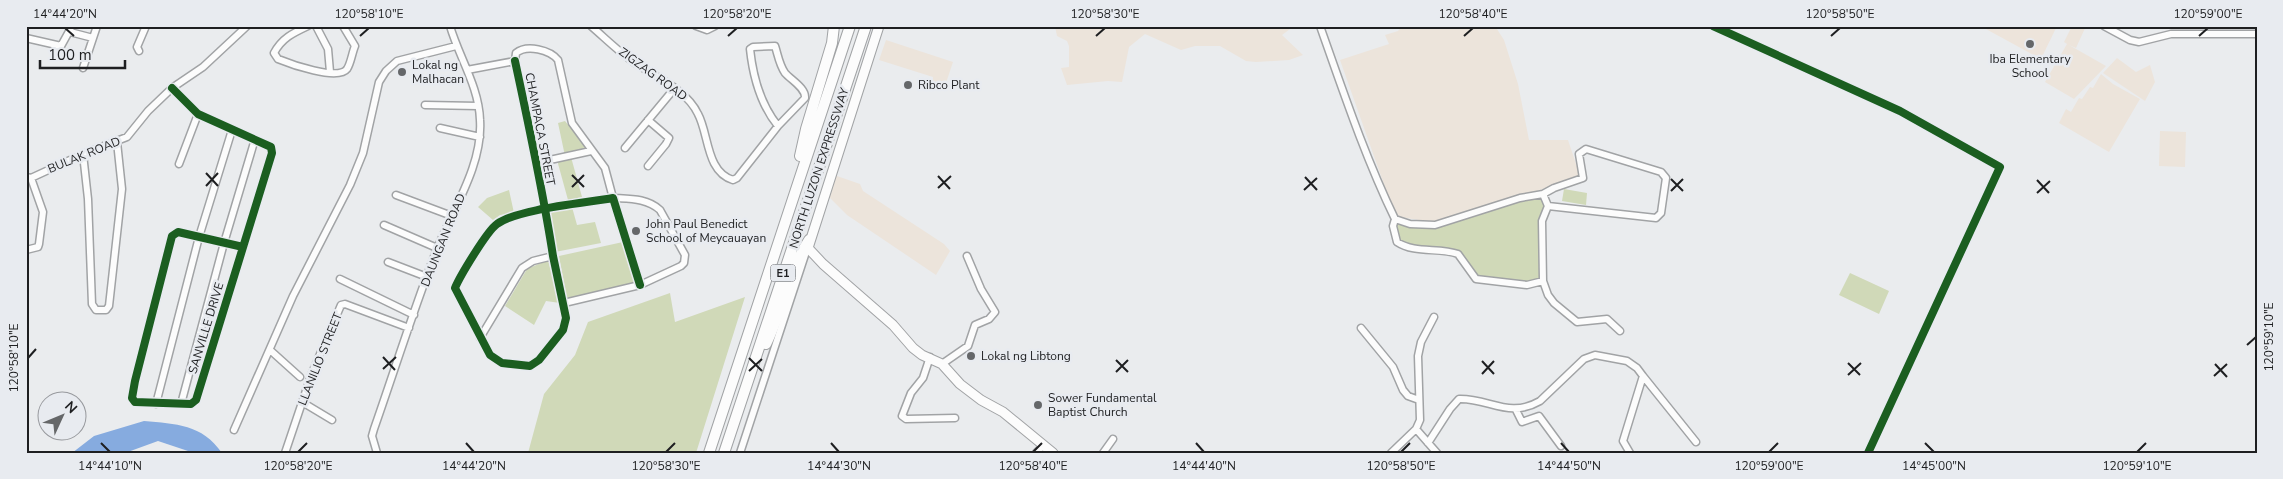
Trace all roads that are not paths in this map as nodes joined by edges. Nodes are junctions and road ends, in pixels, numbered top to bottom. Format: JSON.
{"nodes":[{"id":1,"x":97,"y":26,"type":"edge"},
{"id":2,"x":146,"y":26,"type":"edge"},
{"id":3,"x":247,"y":26,"type":"edge"},
{"id":4,"x":308,"y":26,"type":"edge"},
{"id":5,"x":316,"y":26,"type":"edge"},
{"id":6,"x":343,"y":26,"type":"edge"},
{"id":7,"x":450,"y":26,"type":"edge"},
{"id":8,"x":591,"y":26,"type":"edge"},
{"id":9,"x":696,"y":26,"type":"edge"},
{"id":10,"x":715,"y":26,"type":"edge"},
{"id":11,"x":834,"y":26,"type":"edge"},
{"id":12,"x":850,"y":26,"type":"edge"},
{"id":13,"x":866,"y":26,"type":"edge"},
{"id":14,"x":879,"y":26,"type":"edge"},
{"id":15,"x":1320,"y":26,"type":"edge"},
{"id":16,"x":1713,"y":26,"type":"edge"},
{"id":17,"x":2104,"y":26,"type":"edge"},
{"id":18,"x":71,"y":29,"type":"edge"},
{"id":19,"x":2117,"y":29,"type":"edge"},
{"id":20,"x":2257,"y":34,"type":"edge"},
{"id":21,"x":26,"y":38,"type":"edge"},
{"id":22,"x":92,"y":38,"type":"junction"},
{"id":23,"x":456,"y":46,"type":"junction"},
{"id":24,"x":139,"y":51,"type":"dead end"},
{"id":25,"x":516,"y":61,"type":"junction"},
{"id":26,"x":83,"y":68,"type":"dead end"},
{"id":27,"x":467,"y":70,"type":"junction"},
{"id":28,"x":330,"y":72,"type":"junction"},
{"id":29,"x":172,"y":88,"type":"junction"},
{"id":30,"x":674,"y":89,"type":"junction"},
{"id":31,"x":425,"y":105,"type":"dead end"},
{"id":32,"x":478,"y":106,"type":"junction"},
{"id":33,"x":198,"y":114,"type":"junction"},
{"id":34,"x":648,"y":120,"type":"junction"},
{"id":35,"x":778,"y":126,"type":"junction"},
{"id":36,"x":440,"y":128,"type":"dead end"},
{"id":37,"x":232,"y":130,"type":"junction"},
{"id":38,"x":480,"y":137,"type":"junction"},
{"id":39,"x":256,"y":139,"type":"junction"},
{"id":40,"x":117,"y":142,"type":"junction"},
{"id":41,"x":625,"y":148,"type":"dead end"},
{"id":42,"x":591,"y":151,"type":"junction"},
{"id":43,"x":83,"y":154,"type":"junction"},
{"id":44,"x":536,"y":163,"type":"junction"},
{"id":45,"x":179,"y":164,"type":"dead end"},
{"id":46,"x":648,"y":166,"type":"dead end"},
{"id":47,"x":29,"y":177,"type":"edge"},
{"id":48,"x":1543,"y":194,"type":"junction"},
{"id":49,"x":396,"y":195,"type":"dead end"},
{"id":50,"x":614,"y":198,"type":"junction"},
{"id":51,"x":791,"y":201,"type":"junction"},
{"id":52,"x":1548,"y":206,"type":"junction"},
{"id":53,"x":545,"y":210,"type":"junction"},
{"id":54,"x":452,"y":216,"type":"junction"},
{"id":55,"x":1395,"y":219,"type":"junction"},
{"id":56,"x":384,"y":225,"type":"dead end"},
{"id":57,"x":199,"y":237,"type":"junction"},
{"id":58,"x":224,"y":242,"type":"junction"},
{"id":59,"x":808,"y":244,"type":"junction"},
{"id":60,"x":243,"y":247,"type":"junction"},
{"id":61,"x":438,"y":248,"type":"junction"},
{"id":62,"x":26,"y":250,"type":"edge"},
{"id":63,"x":552,"y":256,"type":"junction"},
{"id":64,"x":968,"y":256,"type":"dead end"},
{"id":65,"x":388,"y":262,"type":"dead end"},
{"id":66,"x":427,"y":277,"type":"junction"},
{"id":67,"x":340,"y":280,"type":"dead end"},
{"id":68,"x":1543,"y":281,"type":"junction"},
{"id":69,"x":640,"y":285,"type":"junction"},
{"id":70,"x":564,"y":303,"type":"junction"},
{"id":71,"x":414,"y":315,"type":"junction"},
{"id":72,"x":1434,"y":317,"type":"dead end"},
{"id":73,"x":409,"y":328,"type":"junction"},
{"id":74,"x":1361,"y":328,"type":"dead end"},
{"id":75,"x":1620,"y":332,"type":"dead end"},
{"id":76,"x":480,"y":338,"type":"junction"},
{"id":77,"x":270,"y":350,"type":"junction"},
{"id":78,"x":930,"y":357,"type":"junction"},
{"id":79,"x":942,"y":364,"type":"junction"},
{"id":80,"x":750,"y":373,"type":"junction"},
{"id":81,"x":1643,"y":376,"type":"junction"},
{"id":82,"x":300,"y":377,"type":"dead end"},
{"id":83,"x":1419,"y":400,"type":"junction"},
{"id":84,"x":302,"y":402,"type":"junction"},
{"id":85,"x":156,"y":404,"type":"junction"},
{"id":86,"x":181,"y":404,"type":"junction"},
{"id":87,"x":1516,"y":410,"type":"junction"},
{"id":88,"x":955,"y":418,"type":"dead end"},
{"id":89,"x":332,"y":420,"type":"dead end"},
{"id":90,"x":1416,"y":429,"type":"junction"},
{"id":91,"x":234,"y":430,"type":"dead end"},
{"id":92,"x":1113,"y":439,"type":"dead end"},
{"id":93,"x":1428,"y":442,"type":"junction"},
{"id":94,"x":1696,"y":442,"type":"dead end"},
{"id":95,"x":1044,"y":445,"type":"junction"},
{"id":96,"x":1561,"y":446,"type":"dead end"},
{"id":97,"x":286,"y":452,"type":"edge"},
{"id":98,"x":376,"y":453,"type":"edge"},
{"id":99,"x":709,"y":453,"type":"edge"},
{"id":100,"x":724,"y":453,"type":"edge"},
{"id":101,"x":740,"y":453,"type":"edge"},
{"id":102,"x":1036,"y":453,"type":"edge"},
{"id":103,"x":1053,"y":453,"type":"edge"},
{"id":104,"x":1103,"y":453,"type":"edge"},
{"id":105,"x":1391,"y":453,"type":"edge"},
{"id":106,"x":1437,"y":453,"type":"edge"},
{"id":107,"x":1630,"y":453,"type":"edge"},
{"id":108,"x":1868,"y":453,"type":"edge"}],
"edges":[{"from":1,"to":22,"type":"street"},
{"from":2,"to":24,"type":"street"},
{"from":3,"to":29,"type":"street","name":"BULAK ROAD"},
{"from":4,"to":28,"type":"street"},
{"from":5,"to":28,"type":"street"},
{"from":6,"to":28,"type":"street"},
{"from":7,"to":23,"type":"street","name":"DAUNGAN ROAD"},
{"from":8,"to":30,"type":"street","name":"ZIGZAG ROAD"},
{"from":9,"to":10,"type":"street"},
{"from":11,"to":51,"type":"highway"},
{"from":12,"to":51,"type":"highway","name":"NORTH LUZON EXPRESSWAY","number":"E1"},
{"from":13,"to":80,"type":"highway","name":"NORTH LUZON EXPRESSWAY","number":"E1"},
{"from":14,"to":59,"type":"main road"},
{"from":15,"to":55,"type":"street"},
{"from":16,"to":108,"type":"street"},
{"from":17,"to":19,"type":"street"},
{"from":18,"to":21,"type":"street"},
{"from":18,"to":22,"type":"street"},
{"from":19,"to":20,"type":"street"},
{"from":22,"to":26,"type":"street"},
{"from":23,"to":27,"type":"street","name":"DAUNGAN ROAD"},
{"from":23,"to":77,"type":"street"},
{"from":25,"to":27,"type":"street"},
{"from":25,"to":42,"type":"street"},
{"from":25,"to":44,"type":"street","name":"CHAMPACA STREET"},
{"from":27,"to":32,"type":"street","name":"DAUNGAN ROAD"},
{"from":29,"to":33,"type":"street","name":"SANVILLE DRIVE"},
{"from":29,"to":40,"type":"street","name":"BULAK ROAD"},
{"from":30,"to":34,"type":"street"},
{"from":30,"to":35,"type":"street","name":"ZIGZAG ROAD"},
{"from":31,"to":32,"type":"street"},
{"from":32,"to":38,"type":"street","name":"DAUNGAN ROAD"},
{"from":33,"to":37,"type":"street","name":"SANVILLE DRIVE"},
{"from":33,"to":45,"type":"street"},
{"from":34,"to":41,"type":"street"},
{"from":34,"to":46,"type":"street"},
{"from":35,"to":35,"type":"street"},
{"from":36,"to":38,"type":"street"},
{"from":37,"to":39,"type":"street","name":"SANVILLE DRIVE"},
{"from":37,"to":57,"type":"street"},
{"from":38,"to":54,"type":"street","name":"DAUNGAN ROAD"},
{"from":39,"to":58,"type":"street"},
{"from":39,"to":60,"type":"street","name":"SANVILLE DRIVE"},
{"from":40,"to":43,"type":"street","name":"BULAK ROAD"},
{"from":40,"to":43,"type":"street"},
{"from":42,"to":44,"type":"street"},
{"from":42,"to":50,"type":"street"},
{"from":43,"to":47,"type":"street","name":"BULAK ROAD"},
{"from":44,"to":53,"type":"street","name":"CHAMPACA STREET"},
{"from":47,"to":62,"type":"street"},
{"from":48,"to":52,"type":"street"},
{"from":48,"to":52,"type":"street"},
{"from":48,"to":55,"type":"street"},
{"from":49,"to":54,"type":"street"},
{"from":50,"to":53,"type":"street"},
{"from":50,"to":69,"type":"street"},
{"from":50,"to":69,"type":"street"},
{"from":51,"to":99,"type":"highway","name":"NORTH LUZON EXPRESSWAY","number":"E1"},
{"from":52,"to":68,"type":"street"},
{"from":53,"to":63,"type":"street","name":"CHAMPACA STREET"},
{"from":53,"to":76,"type":"street","name":"CHAMPACA STREET"},
{"from":54,"to":61,"type":"street","name":"DAUNGAN ROAD"},
{"from":55,"to":68,"type":"street"},
{"from":56,"to":61,"type":"street"},
{"from":57,"to":58,"type":"street"},
{"from":57,"to":85,"type":"street"},
{"from":57,"to":85,"type":"street"},
{"from":58,"to":60,"type":"street"},
{"from":58,"to":86,"type":"street"},
{"from":59,"to":78,"type":"main road"},
{"from":59,"to":80,"type":"highway"},
{"from":59,"to":101,"type":"street"},
{"from":60,"to":86,"type":"street","name":"SANVILLE DRIVE"},
{"from":61,"to":66,"type":"street","name":"DAUNGAN ROAD"},
{"from":63,"to":70,"type":"street","name":"CHAMPACA STREET"},
{"from":63,"to":76,"type":"street"},
{"from":64,"to":79,"type":"street"},
{"from":65,"to":66,"type":"street"},
{"from":66,"to":71,"type":"street","name":"DAUNGAN ROAD"},
{"from":67,"to":71,"type":"street"},
{"from":68,"to":75,"type":"street"},
{"from":69,"to":70,"type":"street"},
{"from":70,"to":76,"type":"street","name":"CHAMPACA STREET"},
{"from":71,"to":73,"type":"street","name":"DAUNGAN ROAD"},
{"from":72,"to":83,"type":"street"},
{"from":73,"to":84,"type":"street","name":"LLANILIO STREET"},
{"from":73,"to":98,"type":"street","name":"DAUNGAN ROAD"},
{"from":74,"to":83,"type":"street"},
{"from":77,"to":82,"type":"street"},
{"from":77,"to":91,"type":"street"},
{"from":78,"to":79,"type":"main road"},
{"from":78,"to":88,"type":"street"},
{"from":79,"to":95,"type":"main road"},
{"from":80,"to":100,"type":"highway","name":"NORTH LUZON EXPRESSWAY","number":"E1"},
{"from":81,"to":87,"type":"street"},
{"from":81,"to":94,"type":"street"},
{"from":81,"to":107,"type":"street"},
{"from":83,"to":90,"type":"street"},
{"from":84,"to":89,"type":"street"},
{"from":84,"to":97,"type":"street","name":"LLANILIO STREET"},
{"from":85,"to":86,"type":"street"},
{"from":87,"to":93,"type":"street"},
{"from":87,"to":96,"type":"street"},
{"from":90,"to":93,"type":"street"},
{"from":90,"to":105,"type":"street"},
{"from":92,"to":104,"type":"street"},
{"from":93,"to":106,"type":"street"},
{"from":95,"to":102,"type":"street"},
{"from":95,"to":103,"type":"main road"}]}
